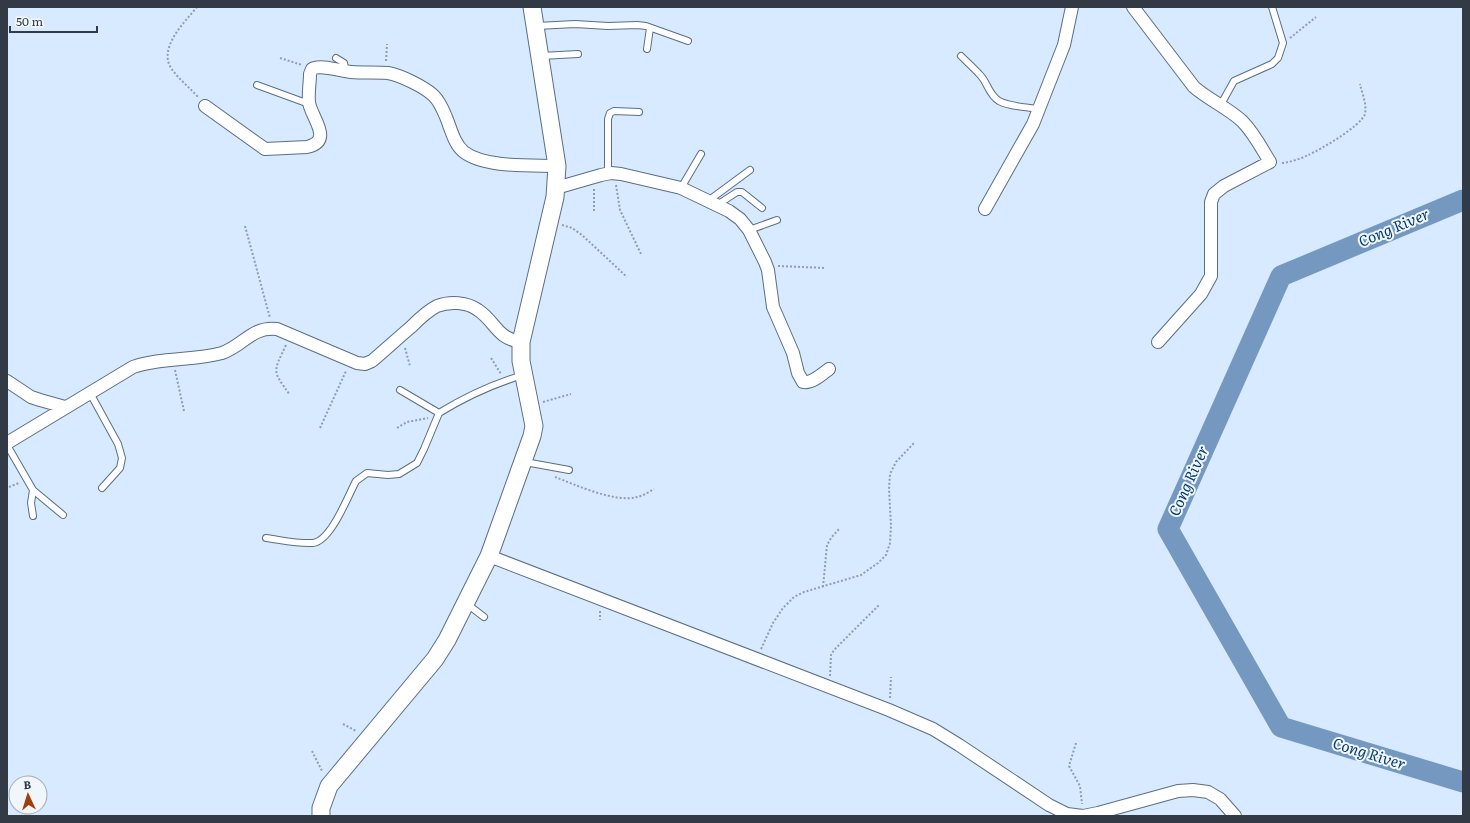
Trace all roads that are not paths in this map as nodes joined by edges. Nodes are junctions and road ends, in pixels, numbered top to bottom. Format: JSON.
{"nodes":[{"id":1,"x":532,"y":7,"type":"edge"},
{"id":2,"x":1072,"y":7,"type":"edge"},
{"id":3,"x":1133,"y":7,"type":"edge"},
{"id":4,"x":1272,"y":7,"type":"edge"},
{"id":5,"x":535,"y":26,"type":"junction"},
{"id":6,"x":650,"y":28,"type":"junction"},
{"id":7,"x":688,"y":41,"type":"dead end"},
{"id":8,"x":647,"y":49,"type":"dead end"},
{"id":9,"x":578,"y":54,"type":"dead end"},
{"id":10,"x":540,"y":56,"type":"junction"},
{"id":11,"x":961,"y":56,"type":"dead end"},
{"id":12,"x":336,"y":58,"type":"dead end"},
{"id":13,"x":346,"y":72,"type":"junction"},
{"id":14,"x":257,"y":85,"type":"dead end"},
{"id":15,"x":309,"y":104,"type":"junction"},
{"id":16,"x":205,"y":106,"type":"road end"},
{"id":17,"x":1220,"y":106,"type":"junction"},
{"id":18,"x":1039,"y":109,"type":"junction"},
{"id":19,"x":639,"y":112,"type":"dead end"},
{"id":20,"x":701,"y":154,"type":"dead end"},
{"id":21,"x":557,"y":166,"type":"junction"},
{"id":22,"x":750,"y":170,"type":"dead end"},
{"id":23,"x":611,"y":174,"type":"junction"},
{"id":24,"x":556,"y":188,"type":"junction"},
{"id":25,"x":681,"y":188,"type":"junction"},
{"id":26,"x":712,"y":203,"type":"junction"},
{"id":27,"x":762,"y":208,"type":"dead end"},
{"id":28,"x":985,"y":209,"type":"dead end"},
{"id":29,"x":777,"y":220,"type":"dead end"},
{"id":30,"x":749,"y":230,"type":"junction"},
{"id":31,"x":521,"y":342,"type":"junction"},
{"id":32,"x":1158,"y":342,"type":"dead end"},
{"id":33,"x":829,"y":369,"type":"dead end"},
{"id":34,"x":524,"y":374,"type":"junction"},
{"id":35,"x":7,"y":381,"type":"edge"},
{"id":36,"x":400,"y":390,"type":"dead end"},
{"id":37,"x":90,"y":392,"type":"junction"},
{"id":38,"x":65,"y":407,"type":"junction"},
{"id":39,"x":438,"y":415,"type":"junction"},
{"id":40,"x":7,"y":444,"type":"edge"},
{"id":41,"x":523,"y":462,"type":"junction"},
{"id":42,"x":569,"y":470,"type":"dead end"},
{"id":43,"x":102,"y":488,"type":"dead end"},
{"id":44,"x":33,"y":490,"type":"junction"},
{"id":45,"x":63,"y":515,"type":"dead end"},
{"id":46,"x":33,"y":516,"type":"dead end"},
{"id":47,"x":266,"y":538,"type":"dead end"},
{"id":48,"x":489,"y":556,"type":"junction"},
{"id":49,"x":465,"y":604,"type":"junction"},
{"id":50,"x":484,"y":617,"type":"dead end"},
{"id":51,"x":1076,"y":815,"type":"edge"},
{"id":52,"x":321,"y":816,"type":"edge"},
{"id":53,"x":1235,"y":816,"type":"edge"}],
"edges":[{"from":1,"to":5,"type":"main road"},
{"from":2,"to":18,"type":"street"},
{"from":3,"to":17,"type":"street"},
{"from":4,"to":17,"type":"lane"},
{"from":5,"to":6,"type":"lane"},
{"from":5,"to":10,"type":"main road"},
{"from":6,"to":7,"type":"lane"},
{"from":6,"to":8,"type":"lane"},
{"from":9,"to":10,"type":"lane"},
{"from":10,"to":21,"type":"main road"},
{"from":11,"to":18,"type":"lane"},
{"from":12,"to":13,"type":"lane"},
{"from":13,"to":15,"type":"street"},
{"from":13,"to":21,"type":"street"},
{"from":14,"to":15,"type":"lane"},
{"from":15,"to":16,"type":"street"},
{"from":17,"to":32,"type":"street"},
{"from":18,"to":28,"type":"street"},
{"from":19,"to":23,"type":"lane"},
{"from":20,"to":25,"type":"lane"},
{"from":21,"to":24,"type":"main road"},
{"from":22,"to":26,"type":"lane"},
{"from":23,"to":24,"type":"street"},
{"from":23,"to":25,"type":"street"},
{"from":24,"to":31,"type":"main road"},
{"from":25,"to":26,"type":"street"},
{"from":26,"to":27,"type":"lane"},
{"from":26,"to":30,"type":"street"},
{"from":29,"to":30,"type":"lane"},
{"from":30,"to":33,"type":"street"},
{"from":31,"to":34,"type":"main road"},
{"from":31,"to":37,"type":"street"},
{"from":34,"to":39,"type":"lane"},
{"from":34,"to":41,"type":"main road"},
{"from":35,"to":38,"type":"street"},
{"from":36,"to":39,"type":"lane"},
{"from":37,"to":38,"type":"street"},
{"from":37,"to":43,"type":"lane"},
{"from":38,"to":40,"type":"street"},
{"from":39,"to":47,"type":"lane"},
{"from":40,"to":44,"type":"lane"},
{"from":41,"to":42,"type":"lane"},
{"from":41,"to":48,"type":"main road"},
{"from":44,"to":45,"type":"lane"},
{"from":44,"to":46,"type":"lane"},
{"from":48,"to":49,"type":"main road"},
{"from":48,"to":51,"type":"street"},
{"from":49,"to":50,"type":"lane"},
{"from":49,"to":52,"type":"main road"},
{"from":51,"to":53,"type":"street"}]}
